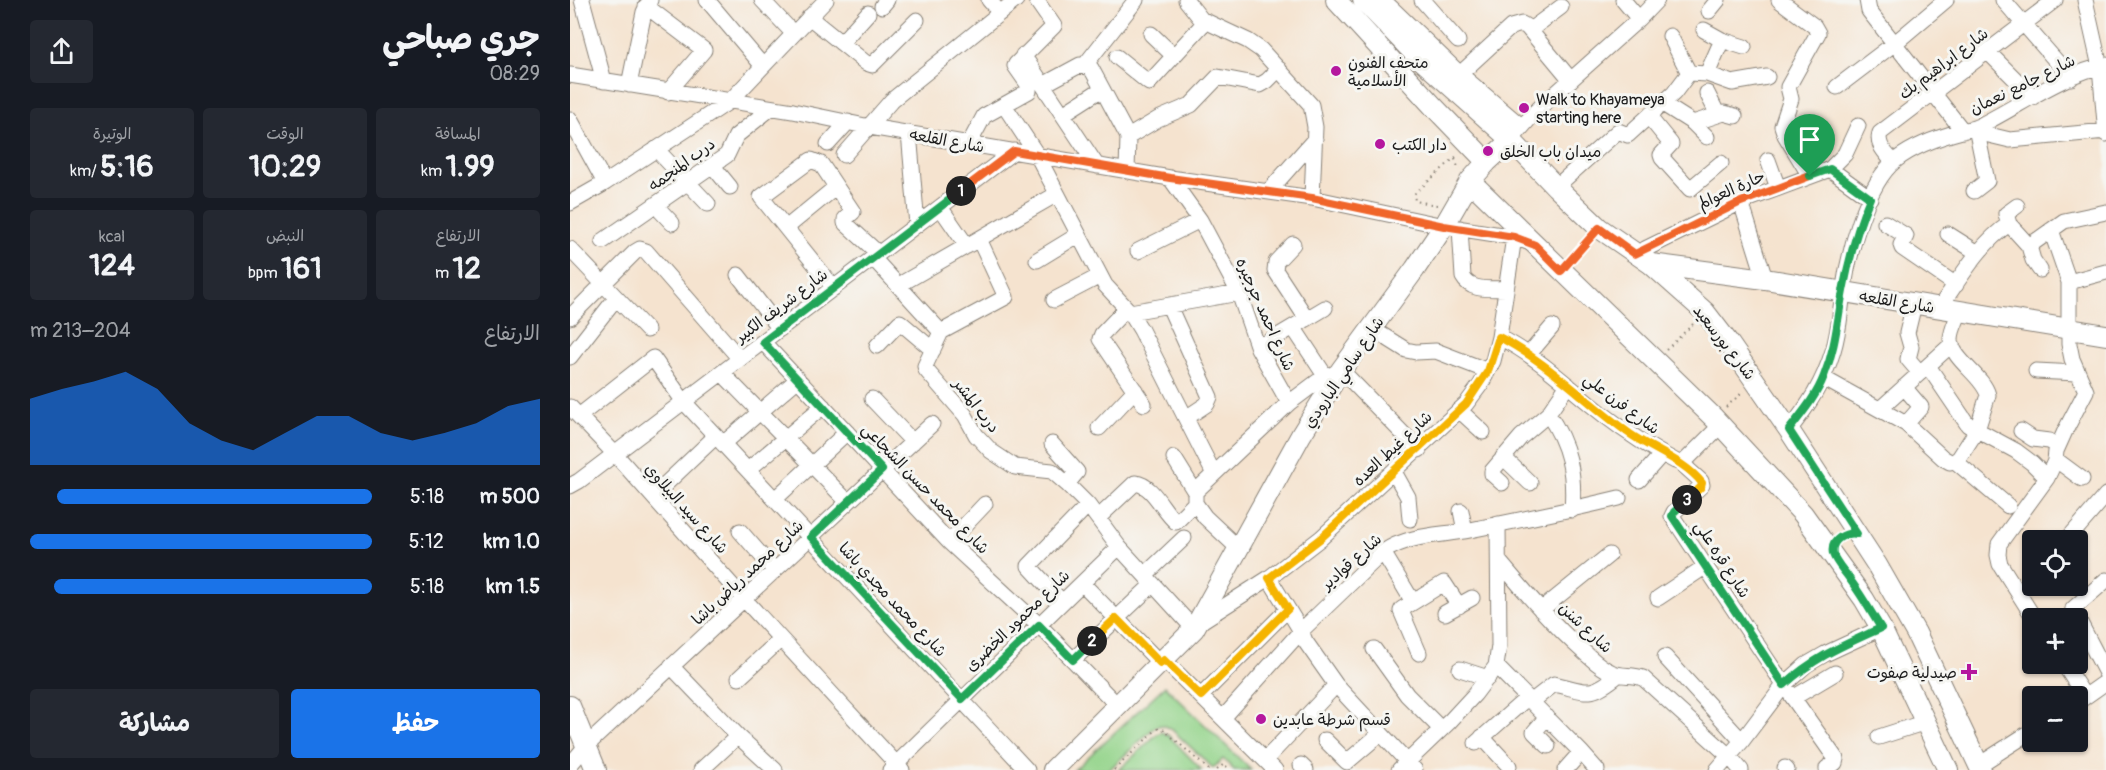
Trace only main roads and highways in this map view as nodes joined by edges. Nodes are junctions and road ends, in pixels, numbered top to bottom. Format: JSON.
{"nodes":[{"id":1,"x":1336,"y":0,"type":"edge"},
{"id":2,"x":1363,"y":0,"type":"edge"},
{"id":3,"x":1515,"y":129,"type":"junction"},
{"id":4,"x":1487,"y":162,"type":"junction"},
{"id":5,"x":1464,"y":177,"type":"junction"},
{"id":6,"x":1643,"y":259,"type":"junction"},
{"id":7,"x":2106,"y":335,"type":"edge"},
{"id":8,"x":1830,"y":492,"type":"junction"},
{"id":9,"x":1803,"y":514,"type":"junction"},
{"id":10,"x":1857,"y":534,"type":"junction"},
{"id":11,"x":1833,"y":555,"type":"junction"},
{"id":12,"x":570,"y":706,"type":"edge"},
{"id":13,"x":1980,"y":767,"type":"edge"},
{"id":14,"x":596,"y":770,"type":"edge"},
{"id":15,"x":1053,"y":770,"type":"edge"},
{"id":16,"x":1948,"y":770,"type":"edge"}],
"edges":[{"from":1,"to":4,"type":"main road"},
{"from":2,"to":3,"type":"main road","name":"شارع بورسعيد"},
{"from":3,"to":4,"type":"main road","name":"شارع سامي البارودي"},
{"from":3,"to":6,"type":"main road","name":"شارع بورسعيد"},
{"from":4,"to":5,"type":"main road","name":"شارع سامي البارودي"},
{"from":5,"to":9,"type":"main road"},
{"from":5,"to":15,"type":"main road","name":"شارع سامي البارودي"},
{"from":6,"to":7,"type":"main road","name":"شارع القلعه"},
{"from":6,"to":8,"type":"main road","name":"شارع بورسعيد"},
{"from":8,"to":9,"type":"main road"},
{"from":8,"to":10,"type":"main road","name":"شارع بورسعيد"},
{"from":9,"to":11,"type":"main road"},
{"from":10,"to":11,"type":"main road"},
{"from":10,"to":13,"type":"main road","name":"شارع بورسعيد"},
{"from":11,"to":16,"type":"main road"},
{"from":12,"to":14,"type":"main road"}]}
